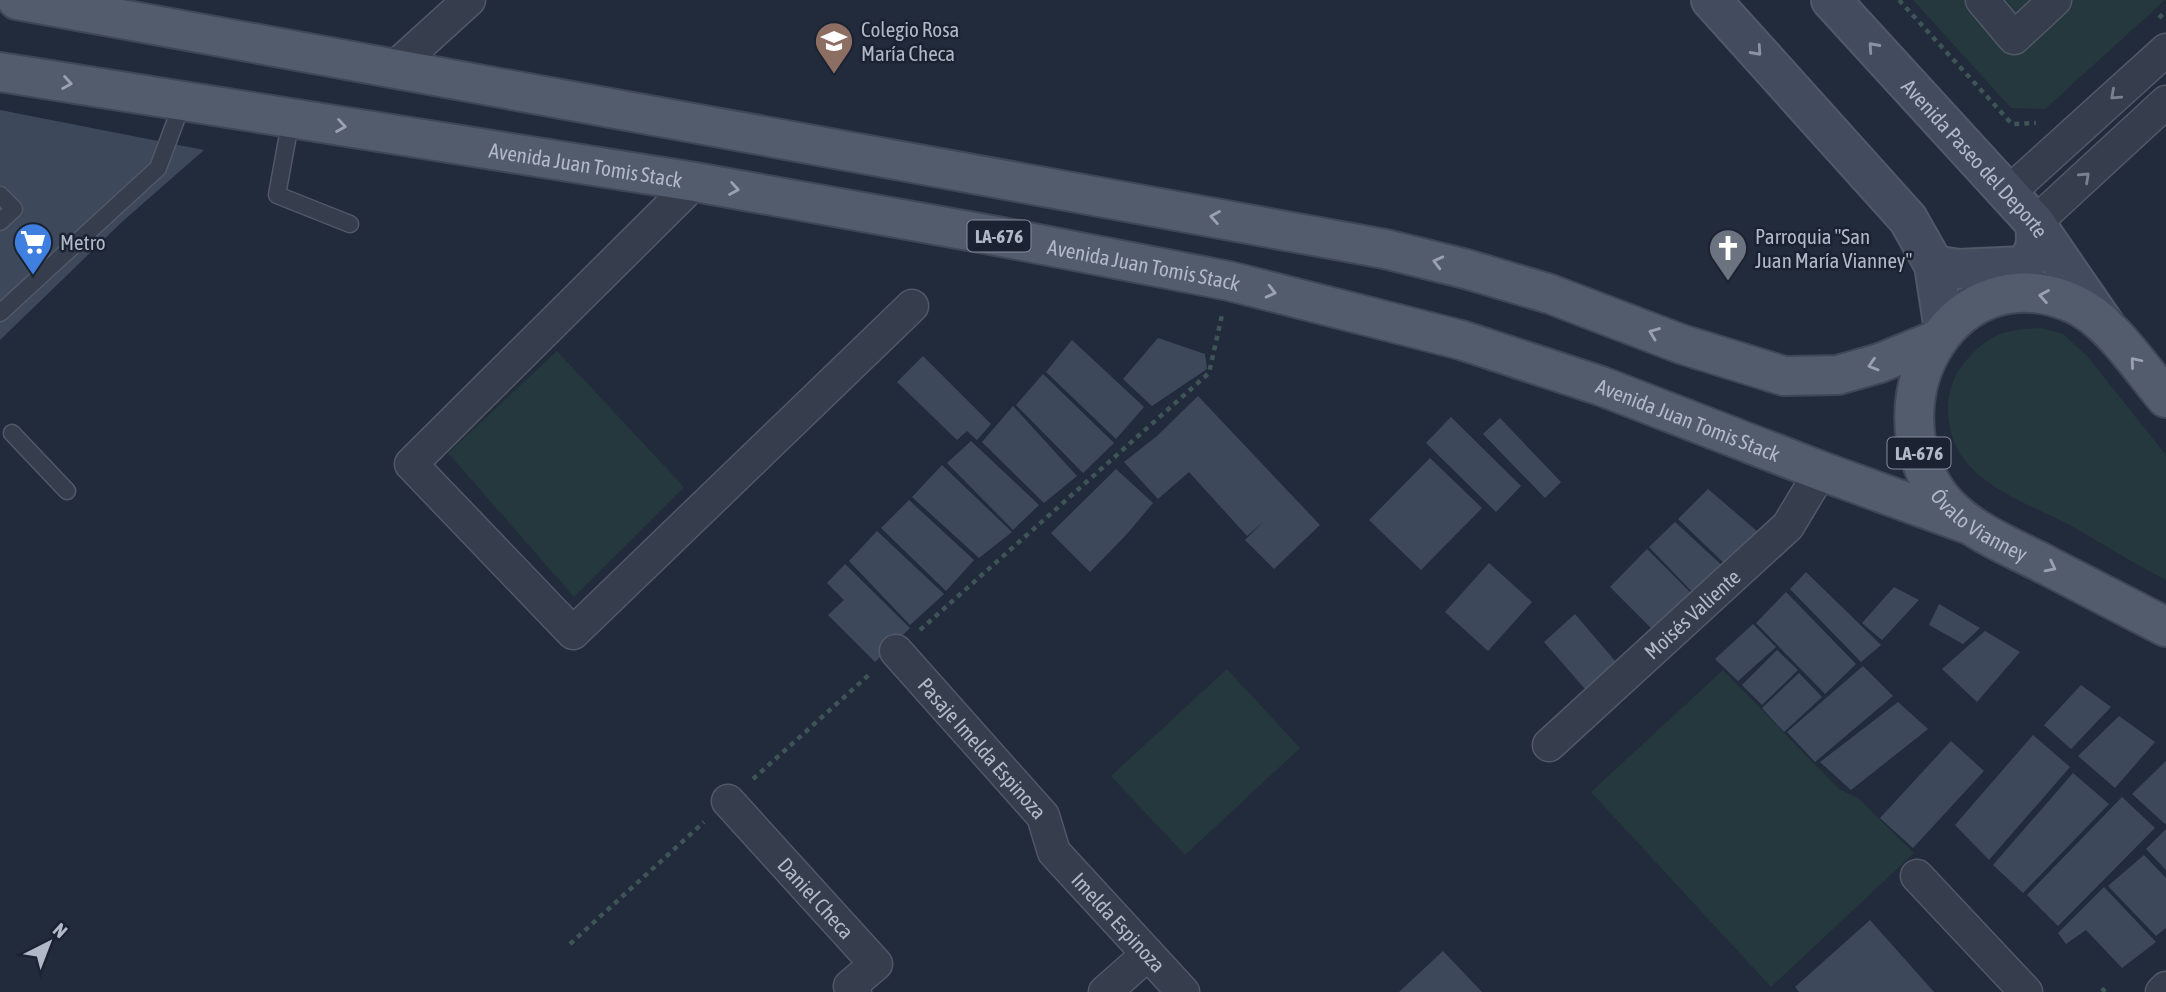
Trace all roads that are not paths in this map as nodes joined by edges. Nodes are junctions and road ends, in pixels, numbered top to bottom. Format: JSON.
{"nodes":[{"id":1,"x":17,"y":0,"type":"edge"},
{"id":2,"x":469,"y":0,"type":"edge"},
{"id":3,"x":1711,"y":0,"type":"edge"},
{"id":4,"x":1831,"y":0,"type":"edge"},
{"id":5,"x":1982,"y":0,"type":"edge"},
{"id":6,"x":2055,"y":0,"type":"edge"},
{"id":7,"x":2166,"y":50,"type":"edge"},
{"id":8,"x":392,"y":70,"type":"junction"},
{"id":9,"x":0,"y":72,"type":"edge"},
{"id":10,"x":183,"y":101,"type":"junction"},
{"id":11,"x":2166,"y":102,"type":"edge"},
{"id":12,"x":290,"y":118,"type":"junction"},
{"id":13,"x":695,"y":182,"type":"junction"},
{"id":14,"x":2007,"y":194,"type":"junction"},
{"id":15,"x":0,"y":195,"type":"edge"},
{"id":16,"x":0,"y":222,"type":"edge"},
{"id":17,"x":2035,"y":223,"type":"junction"},
{"id":18,"x":350,"y":224,"type":"dead end"},
{"id":19,"x":1934,"y":265,"type":"junction"},
{"id":20,"x":912,"y":306,"type":"dead end"},
{"id":21,"x":0,"y":313,"type":"edge"},
{"id":22,"x":2105,"y":325,"type":"junction"},
{"id":23,"x":1940,"y":335,"type":"junction"},
{"id":24,"x":2166,"y":398,"type":"edge"},
{"id":25,"x":12,"y":433,"type":"dead end"},
{"id":26,"x":1821,"y":471,"type":"junction"},
{"id":27,"x":67,"y":491,"type":"dead end"},
{"id":28,"x":1967,"y":524,"type":"junction"},
{"id":29,"x":2166,"y":627,"type":"edge"},
{"id":30,"x":896,"y":651,"type":"dead end"},
{"id":31,"x":1549,"y":745,"type":"dead end"},
{"id":32,"x":728,"y":801,"type":"dead end"},
{"id":33,"x":1054,"y":852,"type":"joint"},
{"id":34,"x":1917,"y":876,"type":"dead end"},
{"id":35,"x":1148,"y":954,"type":"junction"},
{"id":36,"x":2166,"y":988,"type":"edge"},
{"id":37,"x":849,"y":990,"type":"edge"},
{"id":38,"x":1105,"y":992,"type":"edge"},
{"id":39,"x":1183,"y":992,"type":"edge"},
{"id":40,"x":2026,"y":992,"type":"edge"},
{"id":41,"x":2162,"y":992,"type":"edge"}],
"edges":[{"from":1,"to":8,"type":"main road","number":"LA-676"},
{"from":2,"to":8,"type":"street"},
{"from":3,"to":19,"type":"main road","one_way":true},
{"from":14,"to":4,"type":"main road","name":"Avenida Paseo del Deporte","one_way":true},
{"from":5,"to":6,"type":"street"},
{"from":7,"to":14,"type":"street","one_way":true},
{"from":23,"to":8,"type":"main road","number":"LA-676","one_way":true},
{"from":9,"to":10,"type":"main road","name":"Avenida Juan Tomis Stack","number":"LA-676","one_way":true},
{"from":10,"to":12,"type":"main road","name":"Avenida Juan Tomis Stack","number":"LA-676"},
{"from":10,"to":21,"type":"lane"},
{"from":17,"to":11,"type":"street","one_way":true},
{"from":12,"to":13,"type":"main road","name":"Avenida Juan Tomis Stack","number":"LA-676","one_way":true},
{"from":12,"to":18,"type":"lane"},
{"from":13,"to":20,"type":"street"},
{"from":13,"to":26,"type":"main road","name":"Avenida Juan Tomis Stack","number":"LA-676","one_way":true},
{"from":14,"to":17,"type":"main road","name":"Avenida Paseo del Deporte"},
{"from":15,"to":16,"type":"lane"},
{"from":17,"to":19,"type":"main road"},
{"from":17,"to":22,"type":"main road","name":"Avenida Paseo del Deporte"},
{"from":19,"to":23,"type":"main road"},
{"from":22,"to":23,"type":"main road","name":"Óvalo Vianney","number":"LA-676","one_way":true},
{"from":24,"to":22,"type":"main road","name":"Óvalo Vianney","number":"LA-676","one_way":true},
{"from":23,"to":28,"type":"main road","name":"Óvalo Vianney","number":"LA-676"},
{"from":25,"to":27,"type":"lane"},
{"from":26,"to":28,"type":"main road","name":"Avenida Juan Tomis Stack","number":"LA-676"},
{"from":26,"to":31,"type":"street","name":"Moisés Valiente"},
{"from":28,"to":29,"type":"main road","name":"Óvalo Vianney","number":"LA-676","one_way":true},
{"from":30,"to":33,"type":"street","name":"Pasaje Imelda Espinoza"},
{"from":32,"to":37,"type":"street","name":"Daniel Checa"},
{"from":33,"to":35,"type":"street","name":"Imelda Espinoza"},
{"from":34,"to":40,"type":"street"},
{"from":35,"to":38,"type":"street"},
{"from":35,"to":39,"type":"street","name":"Imelda Espinoza"},
{"from":36,"to":41,"type":"street"}]}
